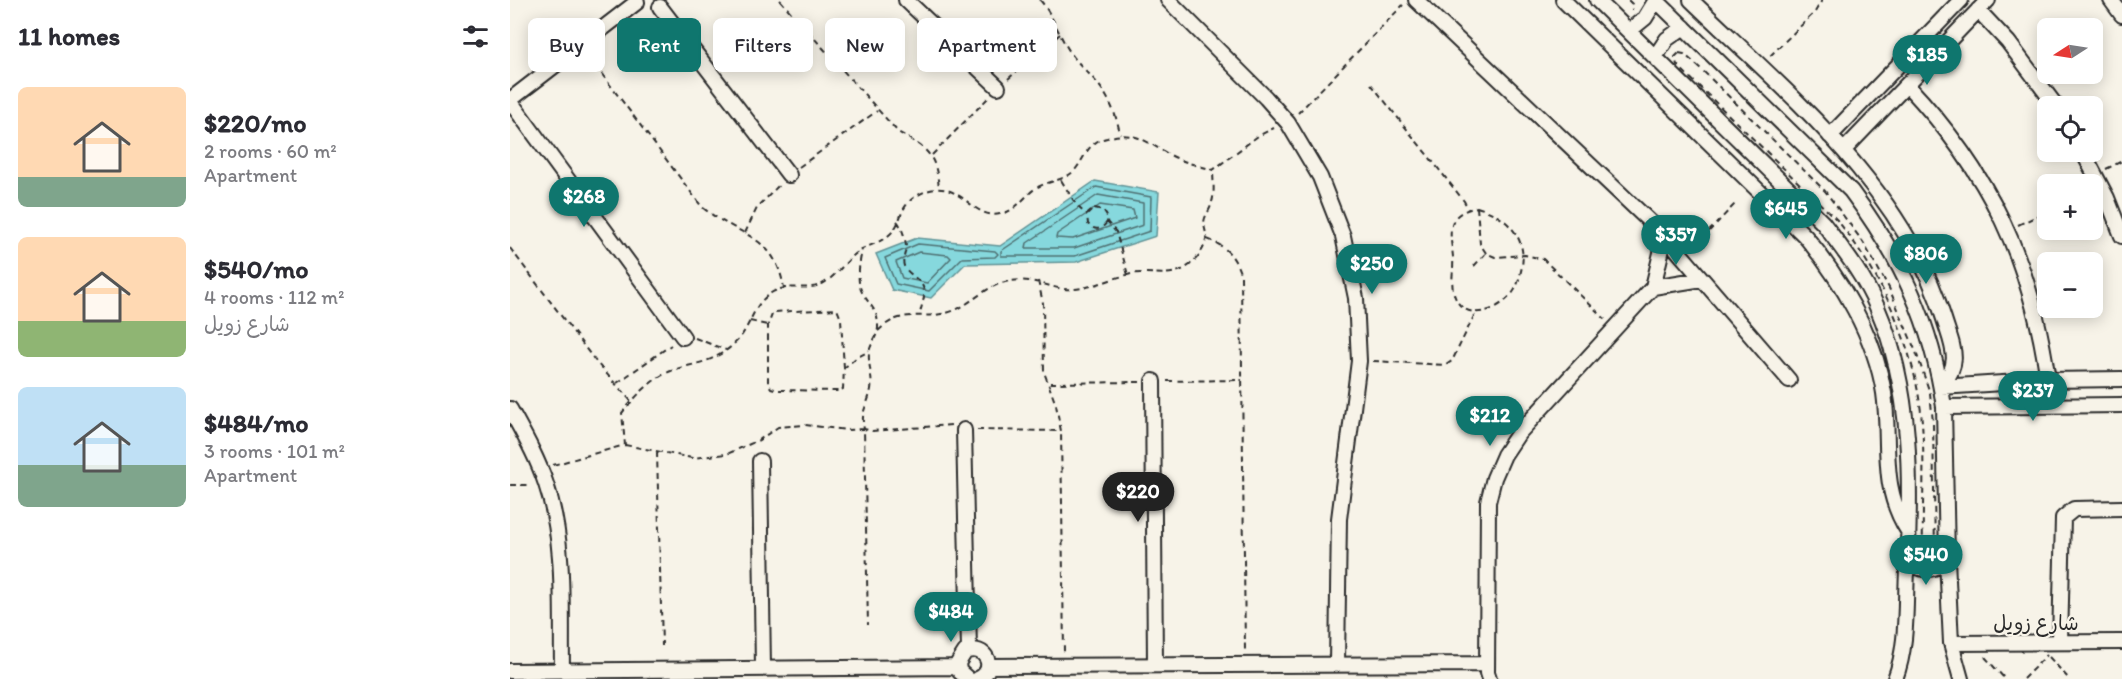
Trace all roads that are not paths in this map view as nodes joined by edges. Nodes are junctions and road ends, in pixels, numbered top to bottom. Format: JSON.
{"nodes":[{"id":1,"x":906,"y":0,"type":"edge"},
{"id":2,"x":1168,"y":0,"type":"edge"},
{"id":3,"x":1416,"y":0,"type":"edge"},
{"id":4,"x":1563,"y":0,"type":"edge"},
{"id":5,"x":1597,"y":0,"type":"edge"},
{"id":6,"x":1656,"y":0,"type":"edge"},
{"id":7,"x":1691,"y":0,"type":"edge"},
{"id":8,"x":1961,"y":0,"type":"edge"},
{"id":9,"x":1988,"y":0,"type":"edge"},
{"id":10,"x":2111,"y":0,"type":"edge"},
{"id":11,"x":636,"y":1,"type":"edge"},
{"id":12,"x":663,"y":3,"type":"edge"},
{"id":13,"x":1978,"y":10,"type":"junction"},
{"id":14,"x":2122,"y":15,"type":"edge"},
{"id":15,"x":1684,"y":27,"type":"junction"},
{"id":16,"x":1629,"y":31,"type":"junction"},
{"id":17,"x":1655,"y":57,"type":"junction"},
{"id":18,"x":1776,"y":83,"type":"junction"},
{"id":19,"x":1907,"y":85,"type":"junction"},
{"id":20,"x":998,"y":87,"type":"road end"},
{"id":21,"x":2048,"y":96,"type":"edge"},
{"id":22,"x":510,"y":100,"type":"edge"},
{"id":23,"x":1761,"y":101,"type":"junction"},
{"id":24,"x":1830,"y":136,"type":"junction"},
{"id":25,"x":1844,"y":150,"type":"junction"},
{"id":26,"x":2089,"y":162,"type":"edge"},
{"id":27,"x":789,"y":175,"type":"road end"},
{"id":28,"x":1665,"y":236,"type":"junction"},
{"id":29,"x":2122,"y":236,"type":"edge"},
{"id":30,"x":1702,"y":279,"type":"junction"},
{"id":31,"x":1653,"y":286,"type":"junction"},
{"id":32,"x":683,"y":337,"type":"road end"},
{"id":33,"x":2122,"y":379,"type":"edge"},
{"id":34,"x":1789,"y":380,"type":"dead end"},
{"id":35,"x":2048,"y":380,"type":"junction"},
{"id":36,"x":1153,"y":381,"type":"dead end"},
{"id":37,"x":1941,"y":387,"type":"junction"},
{"id":38,"x":2122,"y":405,"type":"edge"},
{"id":39,"x":1944,"y":408,"type":"junction"},
{"id":40,"x":510,"y":409,"type":"edge"},
{"id":41,"x":964,"y":430,"type":"road end"},
{"id":42,"x":760,"y":461,"type":"dead end"},
{"id":43,"x":2122,"y":508,"type":"edge"},
{"id":44,"x":1908,"y":531,"type":"junction"},
{"id":45,"x":1908,"y":558,"type":"junction"},
{"id":46,"x":1947,"y":559,"type":"junction"},
{"id":47,"x":2060,"y":642,"type":"junction"},
{"id":48,"x":2122,"y":642,"type":"edge"},
{"id":49,"x":1951,"y":643,"type":"junction"},
{"id":50,"x":969,"y":650,"type":"junction"},
{"id":51,"x":1337,"y":664,"type":"junction"},
{"id":52,"x":1155,"y":665,"type":"junction"},
{"id":53,"x":763,"y":668,"type":"junction"},
{"id":54,"x":561,"y":670,"type":"junction"},
{"id":55,"x":510,"y":671,"type":"edge"},
{"id":56,"x":961,"y":674,"type":"edge"},
{"id":57,"x":1487,"y":674,"type":"edge"},
{"id":58,"x":983,"y":675,"type":"edge"},
{"id":59,"x":1895,"y":679,"type":"edge"},
{"id":60,"x":1961,"y":679,"type":"edge"}],
"edges":[{"from":1,"to":20,"type":"street"},
{"from":2,"to":51,"type":"street"},
{"from":3,"to":28,"type":"street"},
{"from":4,"to":44,"type":"street"},
{"from":5,"to":16,"type":"street"},
{"from":6,"to":15,"type":"street"},
{"from":6,"to":16,"type":"street"},
{"from":7,"to":18,"type":"street"},
{"from":8,"to":24,"type":"street"},
{"from":9,"to":13,"type":"street"},
{"from":10,"to":14,"type":"street"},
{"from":11,"to":12,"type":"street"},
{"from":11,"to":22,"type":"street"},
{"from":12,"to":27,"type":"street"},
{"from":13,"to":19,"type":"street"},
{"from":13,"to":21,"type":"street"},
{"from":15,"to":17,"type":"street"},
{"from":15,"to":23,"type":"street"},
{"from":16,"to":17,"type":"street"},
{"from":17,"to":44,"type":"street"},
{"from":18,"to":23,"type":"street"},
{"from":18,"to":24,"type":"street"},
{"from":19,"to":25,"type":"street"},
{"from":19,"to":35,"type":"street"},
{"from":22,"to":32,"type":"street"},
{"from":23,"to":37,"type":"street"},
{"from":24,"to":25,"type":"street"},
{"from":25,"to":37,"type":"street"},
{"from":26,"to":29,"type":"street"},
{"from":28,"to":30,"type":"street"},
{"from":28,"to":31,"type":"street"},
{"from":30,"to":31,"type":"street"},
{"from":30,"to":34,"type":"street"},
{"from":31,"to":57,"type":"street"},
{"from":33,"to":35,"type":"street"},
{"from":35,"to":37,"type":"street"},
{"from":36,"to":52,"type":"street"},
{"from":37,"to":39,"type":"street"},
{"from":38,"to":39,"type":"street"},
{"from":39,"to":46,"type":"street"},
{"from":40,"to":54,"type":"street"},
{"from":41,"to":50,"type":"street"},
{"from":42,"to":53,"type":"street"},
{"from":43,"to":47,"type":"street"},
{"from":44,"to":45,"type":"street"},
{"from":45,"to":46,"type":"street"},
{"from":45,"to":59,"type":"street"},
{"from":46,"to":49,"type":"street"},
{"from":47,"to":48,"type":"street","name":"شارع زويل"},
{"from":47,"to":49,"type":"street","name":"شارع زويل"},
{"from":49,"to":60,"type":"street"},
{"from":50,"to":56,"type":"street"},
{"from":50,"to":58,"type":"street"},
{"from":51,"to":52,"type":"street"},
{"from":51,"to":57,"type":"street"},
{"from":52,"to":58,"type":"street"},
{"from":53,"to":54,"type":"street"},
{"from":53,"to":56,"type":"street"},
{"from":54,"to":55,"type":"street"}]}
